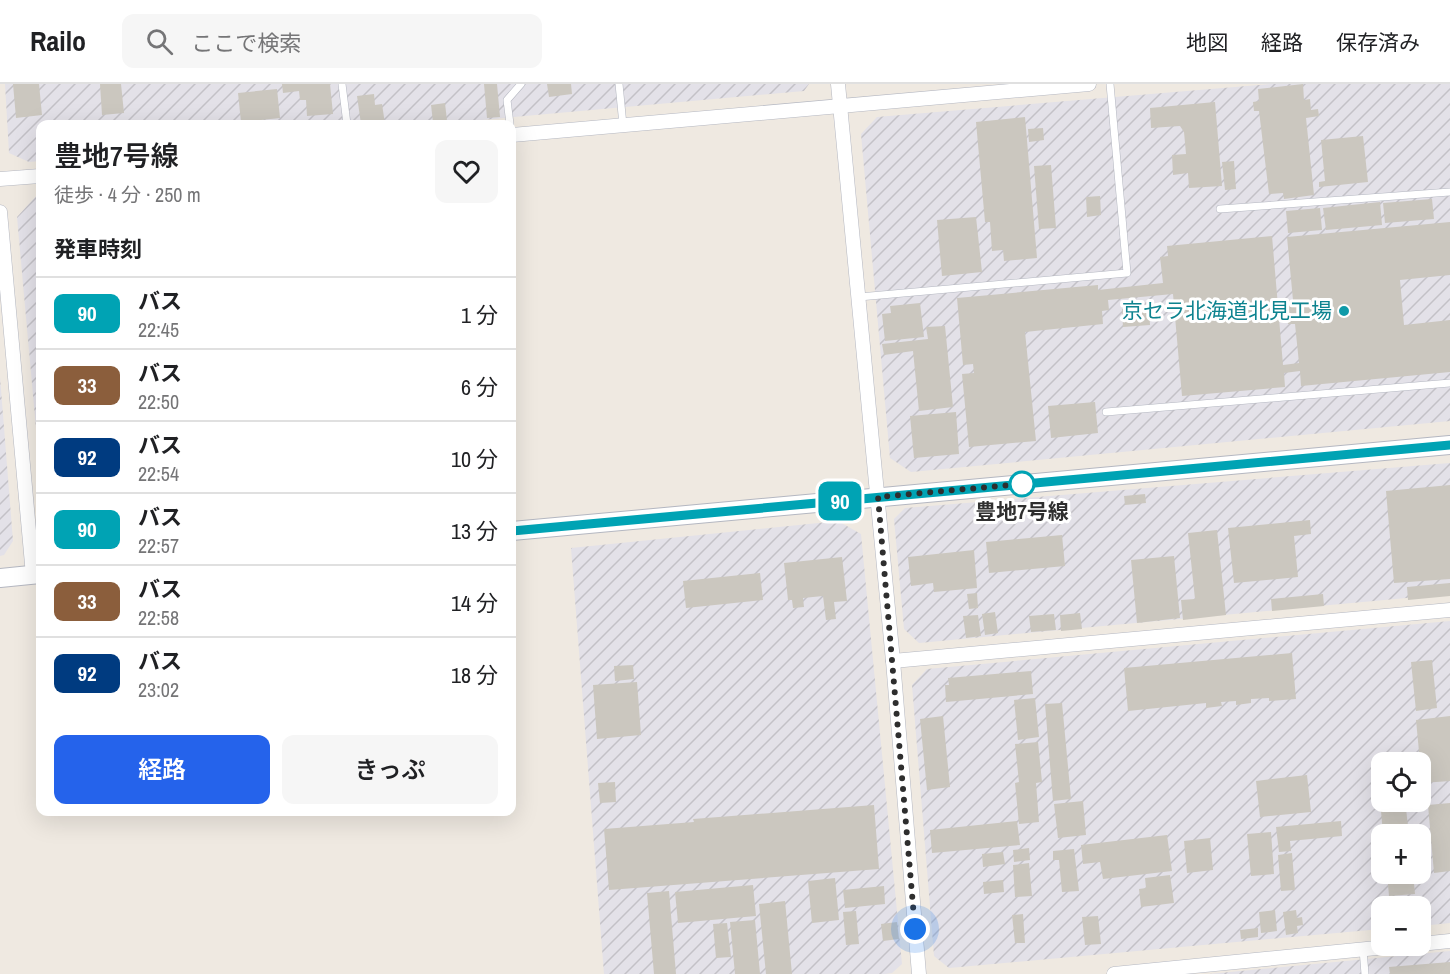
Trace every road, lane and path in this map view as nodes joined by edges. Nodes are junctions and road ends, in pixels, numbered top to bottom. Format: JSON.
{"nodes":[{"id":1,"x":342,"y":84,"type":"edge"},
{"id":2,"x":521,"y":84,"type":"edge"},
{"id":3,"x":619,"y":84,"type":"edge"},
{"id":4,"x":838,"y":84,"type":"edge"},
{"id":5,"x":1089,"y":84,"type":"edge"},
{"id":6,"x":1110,"y":84,"type":"edge"},
{"id":7,"x":840,"y":106,"type":"junction"},
{"id":8,"x":346,"y":120,"type":"edge"},
{"id":9,"x":510,"y":120,"type":"edge"},
{"id":10,"x":623,"y":125,"type":"junction"},
{"id":11,"x":516,"y":135,"type":"edge"},
{"id":12,"x":36,"y":176,"type":"edge"},
{"id":13,"x":0,"y":179,"type":"edge"},
{"id":14,"x":1450,"y":192,"type":"edge"},
{"id":15,"x":1220,"y":209,"type":"dead end"},
{"id":16,"x":0,"y":212,"type":"edge"},
{"id":17,"x":859,"y":297,"type":"junction"},
{"id":18,"x":1450,"y":383,"type":"edge"},
{"id":19,"x":1106,"y":412,"type":"dead end"},
{"id":20,"x":1450,"y":445,"type":"edge"},
{"id":21,"x":878,"y":497,"type":"junction"},
{"id":22,"x":516,"y":531,"type":"edge"},
{"id":23,"x":36,"y":564,"type":"edge"},
{"id":24,"x":36,"y":574,"type":"edge"},
{"id":25,"x":0,"y":578,"type":"edge"},
{"id":26,"x":1450,"y":610,"type":"edge"},
{"id":27,"x":893,"y":661,"type":"junction"},
{"id":28,"x":1450,"y":941,"type":"edge"},
{"id":29,"x":1431,"y":943,"type":"edge"},
{"id":30,"x":1371,"y":948,"type":"edge"},
{"id":31,"x":1364,"y":949,"type":"junction"},
{"id":32,"x":919,"y":974,"type":"edge"},
{"id":33,"x":1114,"y":974,"type":"edge"},
{"id":34,"x":1365,"y":974,"type":"edge"}],
"edges":[{"from":1,"to":8,"type":"lane"},
{"from":2,"to":9,"type":"lane"},
{"from":3,"to":10,"type":"lane"},
{"from":4,"to":7,"type":"street"},
{"from":5,"to":7,"type":"street"},
{"from":6,"to":17,"type":"lane"},
{"from":7,"to":10,"type":"street"},
{"from":7,"to":17,"type":"street"},
{"from":10,"to":11,"type":"street"},
{"from":12,"to":13,"type":"street"},
{"from":14,"to":15,"type":"lane"},
{"from":16,"to":23,"type":"street"},
{"from":17,"to":21,"type":"street"},
{"from":18,"to":19,"type":"lane"},
{"from":20,"to":21,"type":"main road"},
{"from":21,"to":22,"type":"main road"},
{"from":21,"to":27,"type":"street"},
{"from":24,"to":25,"type":"main road"},
{"from":26,"to":27,"type":"street"},
{"from":27,"to":32,"type":"street"},
{"from":28,"to":29,"type":"street"},
{"from":30,"to":31,"type":"street"},
{"from":31,"to":33,"type":"street"},
{"from":31,"to":34,"type":"lane"}]}
